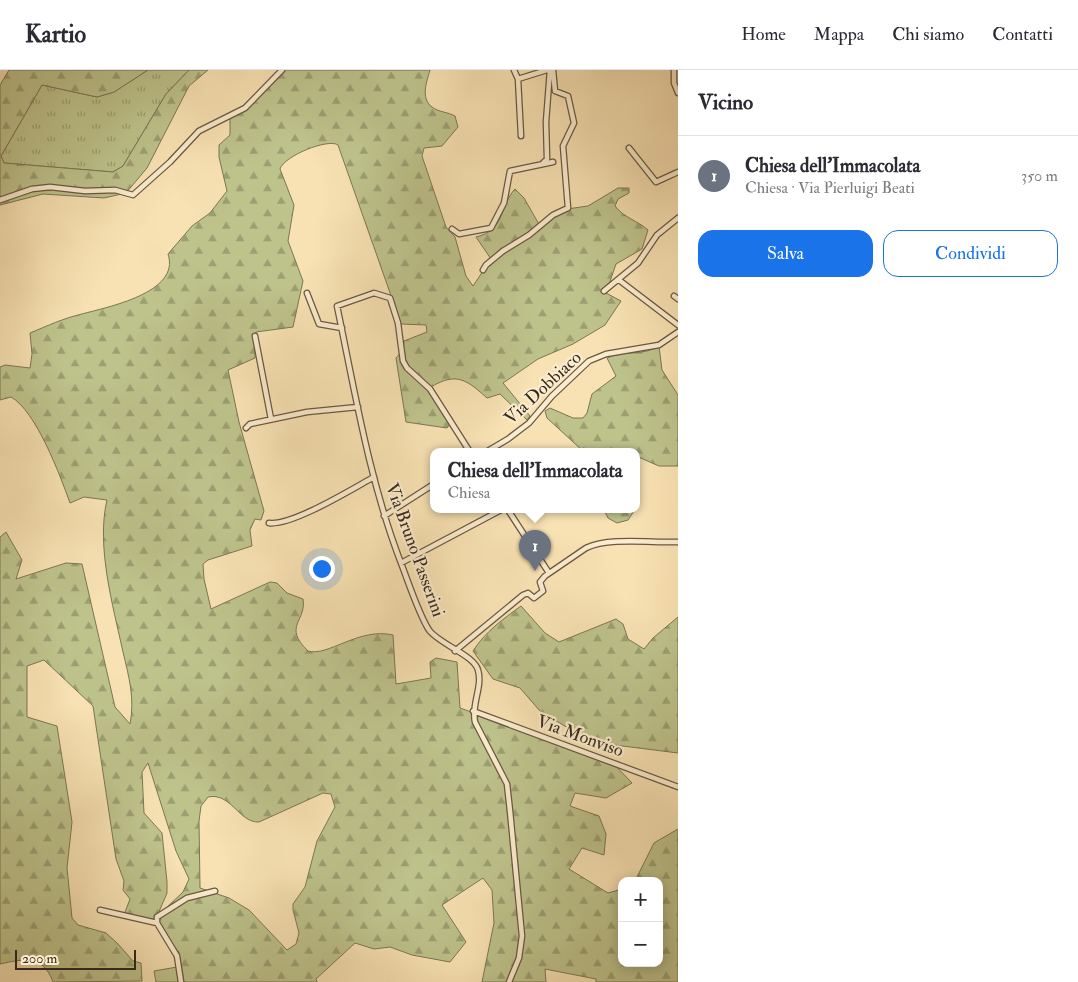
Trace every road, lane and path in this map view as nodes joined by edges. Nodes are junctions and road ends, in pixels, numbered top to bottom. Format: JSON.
{"nodes":[{"id":1,"x":282,"y":70,"type":"edge"},
{"id":2,"x":514,"y":70,"type":"edge"},
{"id":3,"x":550,"y":70,"type":"edge"},
{"id":4,"x":674,"y":70,"type":"edge"},
{"id":5,"x":518,"y":79,"type":"junction"},
{"id":6,"x":678,"y":93,"type":"edge"},
{"id":7,"x":521,"y":136,"type":"dead end"},
{"id":8,"x":629,"y":148,"type":"dead end"},
{"id":9,"x":553,"y":162,"type":"dead end"},
{"id":10,"x":542,"y":164,"type":"junction"},
{"id":11,"x":678,"y":172,"type":"edge"},
{"id":12,"x":0,"y":200,"type":"edge"},
{"id":13,"x":678,"y":218,"type":"edge"},
{"id":14,"x":452,"y":229,"type":"dead end"},
{"id":15,"x":484,"y":270,"type":"dead end"},
{"id":16,"x":619,"y":280,"type":"junction"},
{"id":17,"x":604,"y":291,"type":"dead end"},
{"id":18,"x":307,"y":293,"type":"dead end"},
{"id":19,"x":678,"y":325,"type":"edge"},
{"id":20,"x":342,"y":328,"type":"junction"},
{"id":21,"x":678,"y":332,"type":"edge"},
{"id":22,"x":255,"y":336,"type":"dead end"},
{"id":23,"x":358,"y":407,"type":"junction"},
{"id":24,"x":271,"y":418,"type":"junction"},
{"id":25,"x":246,"y":428,"type":"dead end"},
{"id":26,"x":467,"y":448,"type":"edge"},
{"id":27,"x":493,"y":448,"type":"edge"},
{"id":28,"x":374,"y":477,"type":"junction"},
{"id":29,"x":430,"y":487,"type":"edge"},
{"id":30,"x":495,"y":513,"type":"edge"},
{"id":31,"x":510,"y":513,"type":"edge"},
{"id":32,"x":384,"y":516,"type":"junction"},
{"id":33,"x":269,"y":522,"type":"dead end"},
{"id":34,"x":678,"y":542,"type":"edge"},
{"id":35,"x":401,"y":563,"type":"junction"},
{"id":36,"x":549,"y":574,"type":"junction"},
{"id":37,"x":455,"y":651,"type":"junction"},
{"id":38,"x":473,"y":711,"type":"junction"},
{"id":39,"x":678,"y":787,"type":"edge"},
{"id":40,"x":215,"y":890,"type":"dead end"},
{"id":41,"x":100,"y":910,"type":"dead end"},
{"id":42,"x":157,"y":923,"type":"junction"},
{"id":43,"x":181,"y":982,"type":"edge"},
{"id":44,"x":509,"y":982,"type":"edge"}],
"edges":[{"from":1,"to":12,"type":"street"},
{"from":2,"to":5,"type":"street"},
{"from":3,"to":5,"type":"street"},
{"from":3,"to":10,"type":"street"},
{"from":3,"to":15,"type":"street"},
{"from":4,"to":6,"type":"street"},
{"from":5,"to":7,"type":"street"},
{"from":8,"to":11,"type":"street"},
{"from":9,"to":10,"type":"street"},
{"from":10,"to":14,"type":"street"},
{"from":13,"to":16,"type":"street"},
{"from":16,"to":17,"type":"street"},
{"from":16,"to":19,"type":"street"},
{"from":18,"to":20,"type":"street"},
{"from":20,"to":23,"type":"street","name":"Via Bruno Passerini"},
{"from":20,"to":26,"type":"street","name":"Via Bruno Passerini"},
{"from":21,"to":27,"type":"street","name":"Via Dobbiaco"},
{"from":22,"to":24,"type":"street"},
{"from":23,"to":24,"type":"street"},
{"from":23,"to":28,"type":"street","name":"Via Bruno Passerini"},
{"from":24,"to":25,"type":"street"},
{"from":28,"to":32,"type":"street","name":"Via Bruno Passerini"},
{"from":28,"to":33,"type":"street"},
{"from":29,"to":32,"type":"street"},
{"from":30,"to":35,"type":"street"},
{"from":31,"to":36,"type":"street"},
{"from":32,"to":35,"type":"street","name":"Via Bruno Passerini"},
{"from":34,"to":36,"type":"street"},
{"from":35,"to":37,"type":"street","name":"Via Bruno Passerini"},
{"from":36,"to":37,"type":"street"},
{"from":37,"to":38,"type":"street","name":"Via Bruno Passerini"},
{"from":38,"to":39,"type":"street","name":"Via Monviso"},
{"from":38,"to":44,"type":"street"},
{"from":40,"to":42,"type":"street"},
{"from":41,"to":42,"type":"street"},
{"from":42,"to":43,"type":"street"}]}
